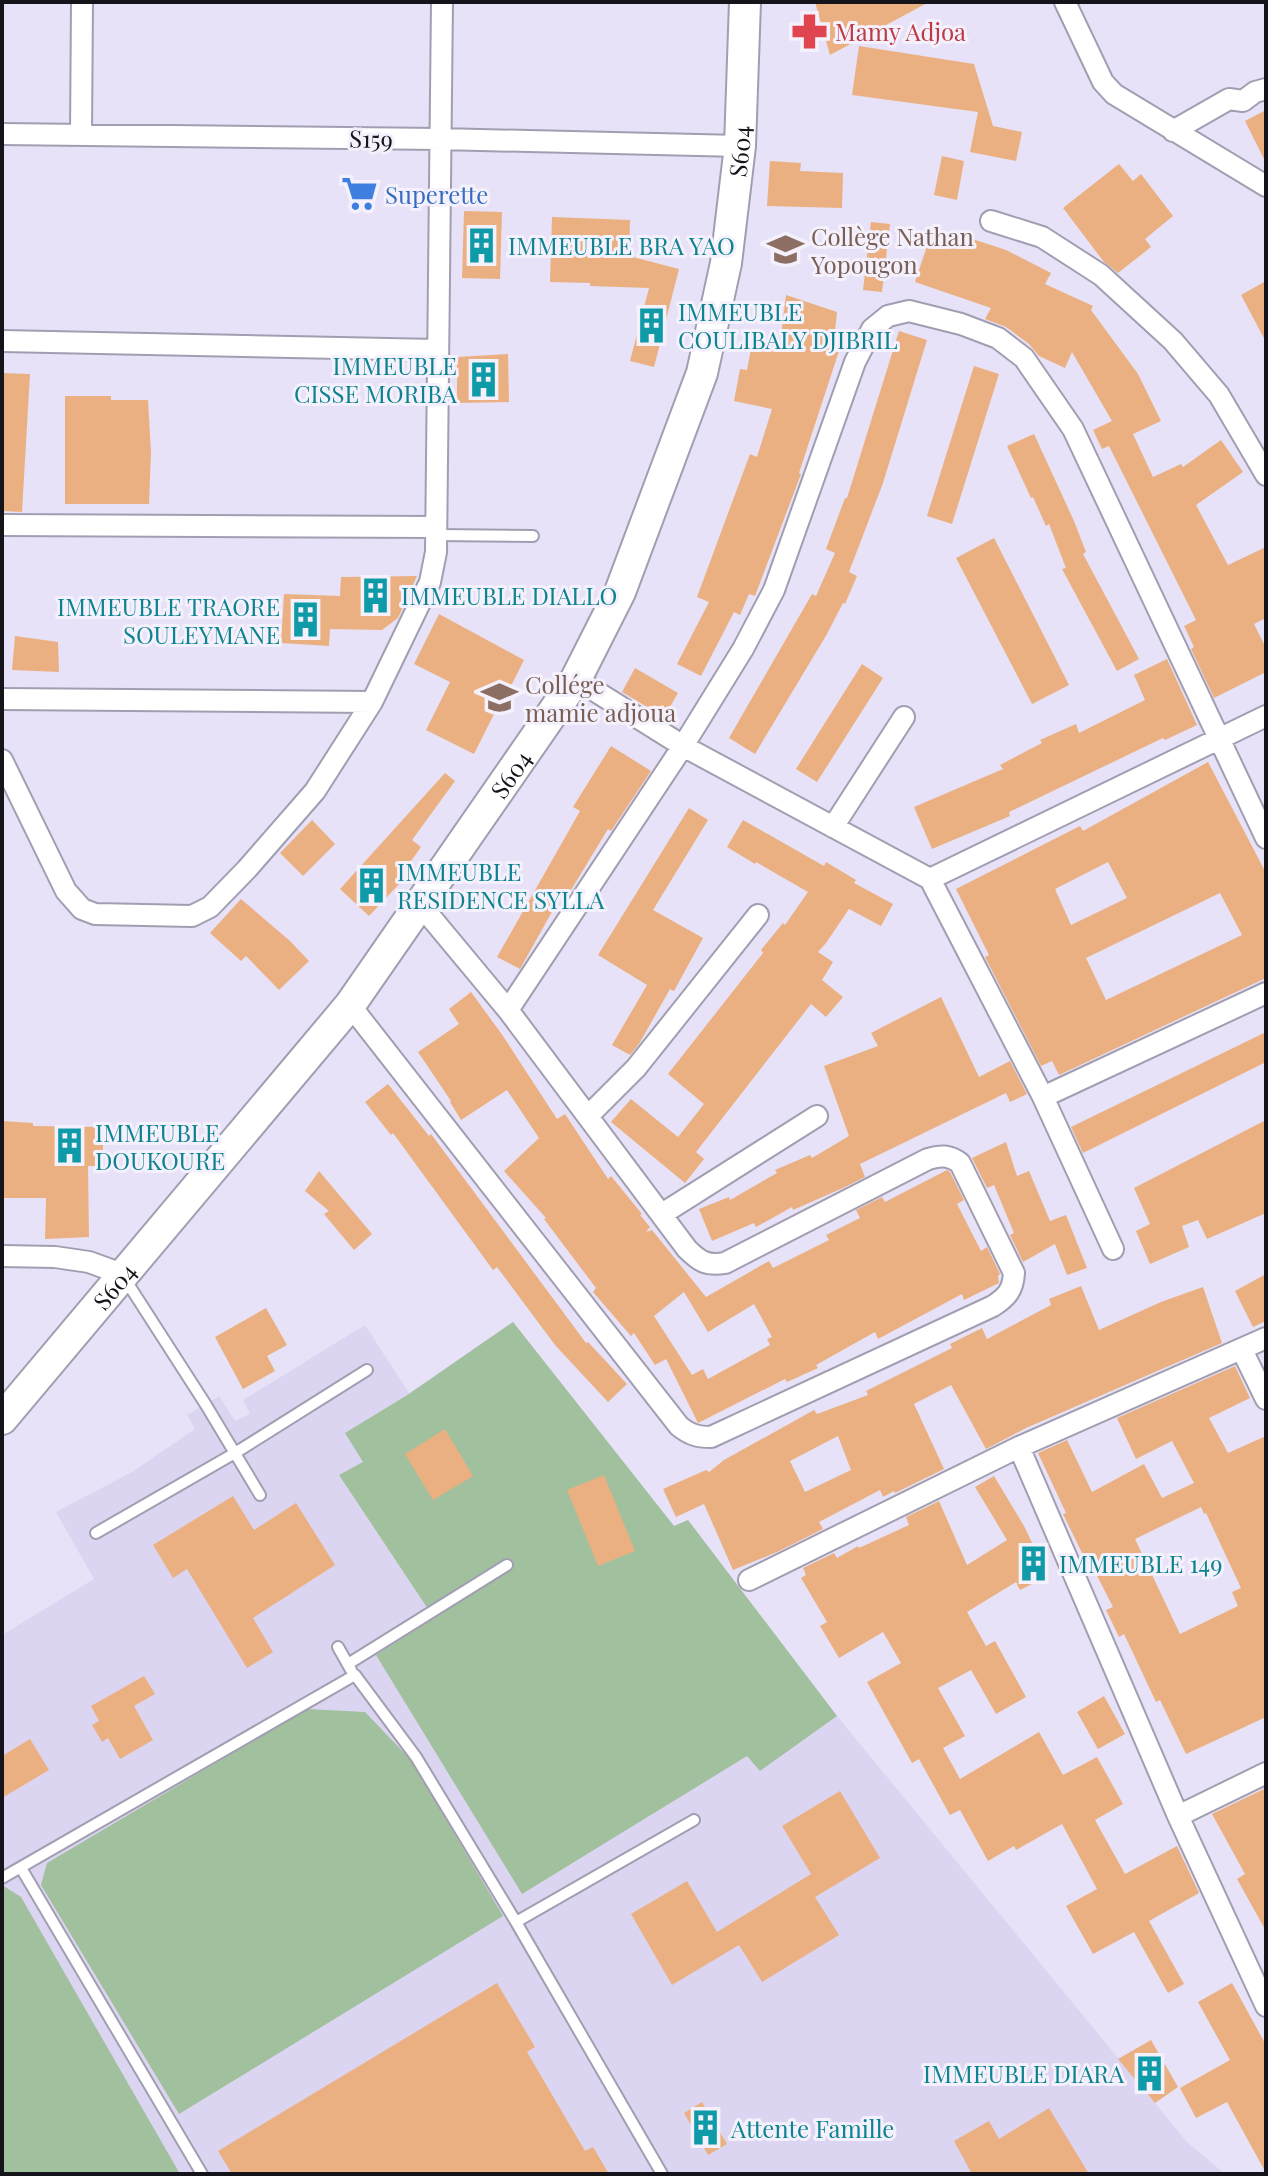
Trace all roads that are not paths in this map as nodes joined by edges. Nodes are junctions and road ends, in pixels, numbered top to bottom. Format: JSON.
{"nodes":[{"id":1,"x":82,"y":2,"type":"edge"},
{"id":2,"x":442,"y":2,"type":"edge"},
{"id":3,"x":745,"y":2,"type":"edge"},
{"id":4,"x":1065,"y":2,"type":"edge"},
{"id":5,"x":1266,"y":89,"type":"edge"},
{"id":6,"x":1173,"y":131,"type":"junction"},
{"id":7,"x":2,"y":134,"type":"edge"},
{"id":8,"x":81,"y":134,"type":"junction"},
{"id":9,"x":440,"y":139,"type":"junction"},
{"id":10,"x":740,"y":146,"type":"junction"},
{"id":11,"x":1266,"y":186,"type":"edge"},
{"id":12,"x":991,"y":221,"type":"dead end"},
{"id":13,"x":2,"y":341,"type":"edge"},
{"id":14,"x":437,"y":350,"type":"junction"},
{"id":15,"x":1266,"y":475,"type":"edge"},
{"id":16,"x":2,"y":525,"type":"edge"},
{"id":17,"x":435,"y":531,"type":"junction"},
{"id":18,"x":533,"y":536,"type":"dead end"},
{"id":19,"x":576,"y":679,"type":"junction"},
{"id":20,"x":2,"y":699,"type":"edge"},
{"id":21,"x":372,"y":702,"type":"junction"},
{"id":22,"x":1266,"y":716,"type":"edge"},
{"id":23,"x":904,"y":717,"type":"dead end"},
{"id":24,"x":1218,"y":739,"type":"junction"},
{"id":25,"x":683,"y":746,"type":"junction"},
{"id":26,"x":2,"y":760,"type":"edge"},
{"id":27,"x":833,"y":827,"type":"junction"},
{"id":28,"x":1266,"y":838,"type":"edge"},
{"id":29,"x":930,"y":879,"type":"junction"},
{"id":30,"x":419,"y":903,"type":"junction"},
{"id":31,"x":758,"y":915,"type":"dead end"},
{"id":32,"x":1266,"y":993,"type":"edge"},
{"id":33,"x":350,"y":1005,"type":"junction"},
{"id":34,"x":508,"y":1010,"type":"junction"},
{"id":35,"x":1043,"y":1097,"type":"junction"},
{"id":36,"x":588,"y":1116,"type":"junction"},
{"id":37,"x":817,"y":1116,"type":"dead end"},
{"id":38,"x":662,"y":1214,"type":"junction"},
{"id":39,"x":1113,"y":1249,"type":"dead end"},
{"id":40,"x":2,"y":1256,"type":"edge"},
{"id":41,"x":122,"y":1274,"type":"junction"},
{"id":42,"x":1266,"y":1338,"type":"edge"},
{"id":43,"x":1242,"y":1350,"type":"junction"},
{"id":44,"x":367,"y":1370,"type":"dead end"},
{"id":45,"x":1266,"y":1399,"type":"edge"},
{"id":46,"x":2,"y":1419,"type":"edge"},
{"id":47,"x":1019,"y":1447,"type":"junction"},
{"id":48,"x":235,"y":1453,"type":"junction"},
{"id":49,"x":260,"y":1495,"type":"dead end"},
{"id":50,"x":96,"y":1533,"type":"dead end"},
{"id":51,"x":507,"y":1565,"type":"dead end"},
{"id":52,"x":749,"y":1580,"type":"dead end"},
{"id":53,"x":338,"y":1647,"type":"dead end"},
{"id":54,"x":348,"y":1664,"type":"junction"},
{"id":55,"x":355,"y":1675,"type":"junction"},
{"id":56,"x":1266,"y":1773,"type":"edge"},
{"id":57,"x":1178,"y":1816,"type":"junction"},
{"id":58,"x":694,"y":1820,"type":"dead end"},
{"id":59,"x":21,"y":1868,"type":"junction"},
{"id":60,"x":2,"y":1878,"type":"edge"},
{"id":61,"x":516,"y":1922,"type":"junction"},
{"id":62,"x":1264,"y":1998,"type":"edge"},
{"id":63,"x":202,"y":2174,"type":"edge"},
{"id":64,"x":662,"y":2174,"type":"edge"}],
"edges":[{"from":1,"to":8,"type":"street"},
{"from":2,"to":9,"type":"street"},
{"from":3,"to":10,"type":"street","name":"S604"},
{"from":4,"to":6,"type":"street"},
{"from":5,"to":6,"type":"street"},
{"from":6,"to":11,"type":"street"},
{"from":7,"to":8,"type":"street","name":"S159"},
{"from":8,"to":9,"type":"street","name":"S159"},
{"from":9,"to":10,"type":"street","name":"S159"},
{"from":9,"to":14,"type":"street"},
{"from":10,"to":19,"type":"street","name":"S604"},
{"from":12,"to":15,"type":"street"},
{"from":13,"to":14,"type":"street"},
{"from":14,"to":17,"type":"street"},
{"from":16,"to":17,"type":"street"},
{"from":17,"to":18,"type":"lane"},
{"from":17,"to":21,"type":"street"},
{"from":19,"to":25,"type":"street"},
{"from":19,"to":30,"type":"street","name":"S604"},
{"from":20,"to":21,"type":"street"},
{"from":21,"to":26,"type":"street"},
{"from":22,"to":24,"type":"street"},
{"from":23,"to":27,"type":"street"},
{"from":24,"to":25,"type":"street"},
{"from":24,"to":28,"type":"street"},
{"from":24,"to":29,"type":"street"},
{"from":25,"to":27,"type":"street"},
{"from":25,"to":34,"type":"street"},
{"from":27,"to":29,"type":"street"},
{"from":29,"to":35,"type":"street"},
{"from":30,"to":33,"type":"street","name":"S604"},
{"from":30,"to":34,"type":"street"},
{"from":31,"to":36,"type":"street"},
{"from":32,"to":35,"type":"street"},
{"from":33,"to":38,"type":"street"},
{"from":33,"to":41,"type":"street","name":"S604"},
{"from":34,"to":36,"type":"street"},
{"from":35,"to":39,"type":"street"},
{"from":36,"to":38,"type":"street"},
{"from":37,"to":38,"type":"street"},
{"from":40,"to":41,"type":"street"},
{"from":41,"to":46,"type":"street","name":"S604"},
{"from":41,"to":48,"type":"lane"},
{"from":42,"to":43,"type":"street"},
{"from":43,"to":45,"type":"street"},
{"from":43,"to":47,"type":"street"},
{"from":44,"to":48,"type":"lane"},
{"from":47,"to":52,"type":"street"},
{"from":47,"to":57,"type":"street"},
{"from":48,"to":49,"type":"lane"},
{"from":48,"to":50,"type":"lane"},
{"from":51,"to":54,"type":"lane"},
{"from":53,"to":54,"type":"lane"},
{"from":54,"to":55,"type":"lane"},
{"from":55,"to":59,"type":"lane"},
{"from":55,"to":61,"type":"lane"},
{"from":56,"to":57,"type":"street"},
{"from":57,"to":62,"type":"street"},
{"from":58,"to":61,"type":"lane"},
{"from":59,"to":60,"type":"lane"},
{"from":59,"to":63,"type":"lane"},
{"from":61,"to":64,"type":"lane"}]}
